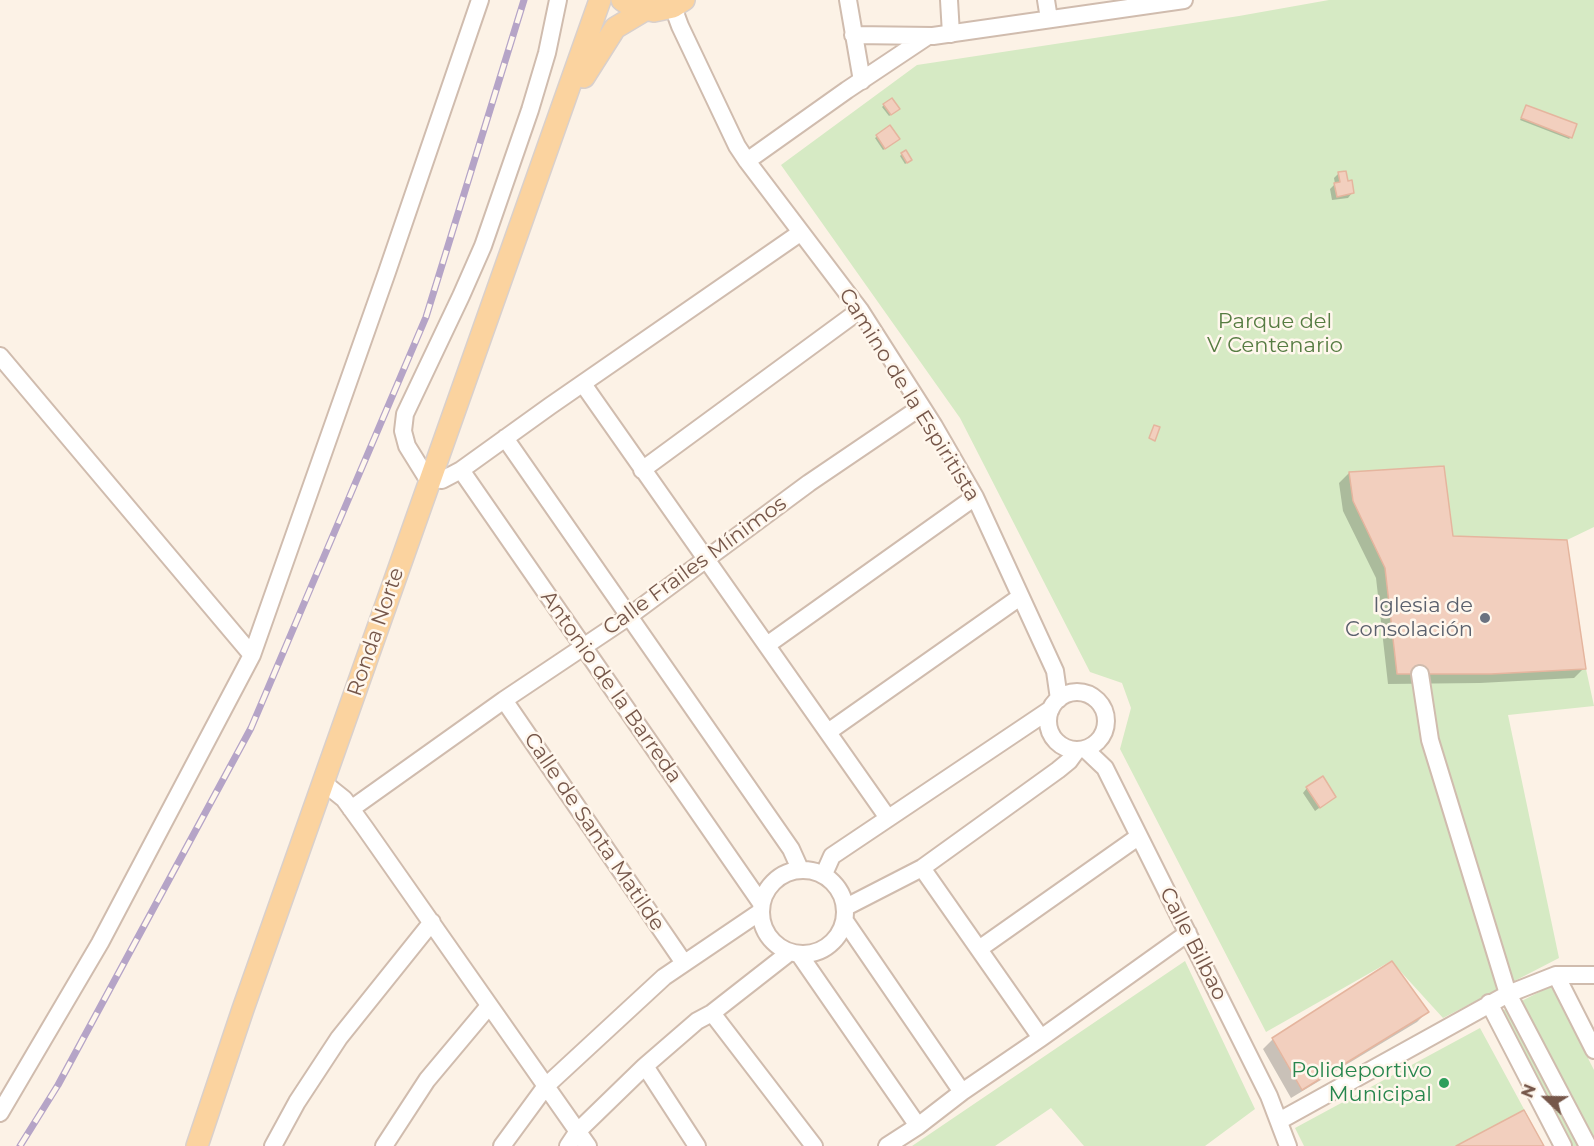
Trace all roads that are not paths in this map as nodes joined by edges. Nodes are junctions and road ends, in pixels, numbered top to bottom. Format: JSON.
{"nodes":[{"id":1,"x":480,"y":0,"type":"edge"},
{"id":2,"x":558,"y":0,"type":"edge"},
{"id":3,"x":600,"y":0,"type":"edge"},
{"id":4,"x":622,"y":0,"type":"edge"},
{"id":5,"x":848,"y":0,"type":"edge"},
{"id":6,"x":949,"y":0,"type":"edge"},
{"id":7,"x":1046,"y":0,"type":"edge"},
{"id":8,"x":1184,"y":0,"type":"edge"},
{"id":9,"x":678,"y":3,"type":"edge"},
{"id":10,"x":1145,"y":3,"type":"edge"},
{"id":11,"x":645,"y":10,"type":"junction"},
{"id":12,"x":1049,"y":20,"type":"junction"},
{"id":13,"x":951,"y":34,"type":"junction"},
{"id":14,"x":853,"y":35,"type":"junction"},
{"id":15,"x":928,"y":36,"type":"junction"},
{"id":16,"x":862,"y":81,"type":"junction"},
{"id":17,"x":559,"y":119,"type":"junction"},
{"id":18,"x":747,"y":161,"type":"junction"},
{"id":19,"x":800,"y":233,"type":"junction"},
{"id":20,"x":860,"y":310,"type":"junction"},
{"id":21,"x":0,"y":356,"type":"edge"},
{"id":22,"x":583,"y":384,"type":"junction"},
{"id":23,"x":921,"y":407,"type":"junction"},
{"id":24,"x":505,"y":438,"type":"junction"},
{"id":25,"x":461,"y":470,"type":"junction"},
{"id":26,"x":642,"y":470,"type":"junction"},
{"id":27,"x":430,"y":481,"type":"junction"},
{"id":28,"x":975,"y":497,"type":"junction"},
{"id":29,"x":707,"y":560,"type":"junction"},
{"id":30,"x":1020,"y":597,"type":"junction"},
{"id":31,"x":628,"y":617,"type":"junction"},
{"id":32,"x":766,"y":645,"type":"junction"},
{"id":33,"x":583,"y":648,"type":"junction"},
{"id":34,"x":252,"y":655,"type":"junction"},
{"id":35,"x":1420,"y":674,"type":"dead end"},
{"id":36,"x":504,"y":700,"type":"junction"},
{"id":37,"x":1061,"y":700,"type":"junction"},
{"id":38,"x":828,"y":732,"type":"junction"},
{"id":39,"x":1103,"y":734,"type":"junction"},
{"id":40,"x":1081,"y":750,"type":"junction"},
{"id":41,"x":1105,"y":768,"type":"junction"},
{"id":42,"x":324,"y":783,"type":"junction"},
{"id":43,"x":351,"y":809,"type":"junction"},
{"id":44,"x":888,"y":818,"type":"junction"},
{"id":45,"x":1138,"y":837,"type":"junction"},
{"id":46,"x":922,"y":867,"type":"junction"},
{"id":47,"x":800,"y":869,"type":"junction"},
{"id":48,"x":824,"y":874,"type":"junction"},
{"id":49,"x":761,"y":908,"type":"junction"},
{"id":50,"x":845,"y":914,"type":"junction"},
{"id":51,"x":432,"y":922,"type":"junction"},
{"id":52,"x":1188,"y":933,"type":"junction"},
{"id":53,"x":979,"y":949,"type":"junction"},
{"id":54,"x":794,"y":953,"type":"junction"},
{"id":55,"x":684,"y":963,"type":"junction"},
{"id":56,"x":1556,"y":975,"type":"junction"},
{"id":57,"x":1594,"y":975,"type":"edge"},
{"id":58,"x":1508,"y":994,"type":"junction"},
{"id":59,"x":1489,"y":1003,"type":"junction"},
{"id":60,"x":489,"y":1006,"type":"junction"},
{"id":61,"x":712,"y":1012,"type":"junction"},
{"id":62,"x":1041,"y":1038,"type":"junction"},
{"id":63,"x":1594,"y":1050,"type":"edge"},
{"id":64,"x":645,"y":1066,"type":"junction"},
{"id":65,"x":546,"y":1086,"type":"junction"},
{"id":66,"x":962,"y":1092,"type":"junction"},
{"id":67,"x":0,"y":1113,"type":"edge"},
{"id":68,"x":1279,"y":1121,"type":"junction"},
{"id":69,"x":918,"y":1126,"type":"junction"},
{"id":70,"x":578,"y":1131,"type":"junction"},
{"id":71,"x":197,"y":1146,"type":"edge"},
{"id":72,"x":273,"y":1146,"type":"edge"},
{"id":73,"x":384,"y":1146,"type":"edge"},
{"id":74,"x":502,"y":1146,"type":"edge"},
{"id":75,"x":568,"y":1146,"type":"edge"},
{"id":76,"x":588,"y":1146,"type":"edge"},
{"id":77,"x":698,"y":1146,"type":"edge"},
{"id":78,"x":814,"y":1146,"type":"edge"},
{"id":79,"x":887,"y":1146,"type":"edge"},
{"id":80,"x":1288,"y":1146,"type":"edge"},
{"id":81,"x":1563,"y":1146,"type":"edge"},
{"id":82,"x":1588,"y":1146,"type":"edge"}],
"edges":[{"from":1,"to":34,"type":"street"},
{"from":2,"to":27,"type":"street"},
{"from":3,"to":17,"type":"main road","name":"Ronda Norte"},
{"from":4,"to":11,"type":"main road","name":"Ronda Norte"},
{"from":5,"to":14,"type":"street"},
{"from":6,"to":13,"type":"street"},
{"from":7,"to":12,"type":"street"},
{"from":8,"to":10,"type":"street"},
{"from":9,"to":11,"type":"main road","name":"Ronda Norte"},
{"from":9,"to":18,"type":"street","name":"Camino de la Espiritista"},
{"from":10,"to":12,"type":"street"},
{"from":11,"to":17,"type":"main road","name":"Ronda Norte"},
{"from":12,"to":13,"type":"street"},
{"from":13,"to":15,"type":"street"},
{"from":14,"to":15,"type":"street"},
{"from":14,"to":16,"type":"street"},
{"from":15,"to":16,"type":"street"},
{"from":16,"to":18,"type":"street"},
{"from":17,"to":27,"type":"main road","name":"Ronda Norte"},
{"from":18,"to":19,"type":"street","name":"Camino de la Espiritista"},
{"from":19,"to":20,"type":"street","name":"Camino de la Espiritista"},
{"from":19,"to":22,"type":"street"},
{"from":20,"to":23,"type":"street","name":"Camino de la Espiritista"},
{"from":20,"to":26,"type":"street"},
{"from":21,"to":34,"type":"street"},
{"from":22,"to":24,"type":"street"},
{"from":22,"to":26,"type":"street"},
{"from":23,"to":28,"type":"street","name":"Camino de la Espiritista"},
{"from":23,"to":29,"type":"street","name":"Calle Frailes Mínimos"},
{"from":24,"to":25,"type":"street"},
{"from":24,"to":31,"type":"street"},
{"from":25,"to":27,"type":"street"},
{"from":25,"to":33,"type":"street","name":"Antonio de la Barreda"},
{"from":26,"to":29,"type":"street"},
{"from":27,"to":42,"type":"main road","name":"Ronda Norte"},
{"from":28,"to":30,"type":"street","name":"Camino de la Espiritista"},
{"from":28,"to":32,"type":"street"},
{"from":29,"to":31,"type":"street","name":"Calle Frailes Mínimos"},
{"from":29,"to":32,"type":"street"},
{"from":30,"to":37,"type":"street","name":"Camino de la Espiritista"},
{"from":30,"to":38,"type":"street"},
{"from":31,"to":33,"type":"street","name":"Calle Frailes Mínimos"},
{"from":31,"to":47,"type":"street"},
{"from":32,"to":38,"type":"street"},
{"from":33,"to":36,"type":"street","name":"Calle Frailes Mínimos"},
{"from":33,"to":49,"type":"street","name":"Antonio de la Barreda"},
{"from":34,"to":67,"type":"street"},
{"from":35,"to":58,"type":"street"},
{"from":36,"to":43,"type":"street","name":"Calle Frailes Mínimos"},
{"from":36,"to":55,"type":"street","name":"Calle de Santa Matilde"},
{"from":37,"to":39,"type":"street"},
{"from":37,"to":40,"type":"street"},
{"from":37,"to":44,"type":"street"},
{"from":38,"to":44,"type":"street"},
{"from":39,"to":40,"type":"street"},
{"from":39,"to":41,"type":"street","name":"Calle Bilbao"},
{"from":40,"to":41,"type":"street","name":"Calle Bilbao"},
{"from":40,"to":46,"type":"street"},
{"from":41,"to":45,"type":"street","name":"Calle Bilbao"},
{"from":42,"to":43,"type":"street"},
{"from":42,"to":71,"type":"main road","name":"Ronda Norte"},
{"from":43,"to":51,"type":"street"},
{"from":44,"to":48,"type":"street"},
{"from":45,"to":52,"type":"street","name":"Calle Bilbao"},
{"from":45,"to":53,"type":"street"},
{"from":46,"to":50,"type":"street"},
{"from":46,"to":53,"type":"street"},
{"from":47,"to":48,"type":"street"},
{"from":47,"to":49,"type":"street"},
{"from":48,"to":50,"type":"street"},
{"from":49,"to":54,"type":"street"},
{"from":49,"to":55,"type":"street"},
{"from":50,"to":54,"type":"street"},
{"from":50,"to":66,"type":"street"},
{"from":51,"to":60,"type":"street"},
{"from":51,"to":72,"type":"street"},
{"from":52,"to":62,"type":"street"},
{"from":52,"to":68,"type":"street","name":"Calle Bilbao"},
{"from":53,"to":62,"type":"street"},
{"from":54,"to":61,"type":"street"},
{"from":54,"to":69,"type":"street"},
{"from":55,"to":65,"type":"street"},
{"from":56,"to":57,"type":"street"},
{"from":56,"to":58,"type":"street"},
{"from":56,"to":63,"type":"street"},
{"from":58,"to":59,"type":"street"},
{"from":58,"to":82,"type":"street"},
{"from":59,"to":68,"type":"street"},
{"from":59,"to":81,"type":"street"},
{"from":60,"to":65,"type":"street"},
{"from":60,"to":73,"type":"street"},
{"from":61,"to":64,"type":"street"},
{"from":61,"to":78,"type":"street"},
{"from":62,"to":66,"type":"street"},
{"from":64,"to":70,"type":"street"},
{"from":64,"to":77,"type":"street"},
{"from":65,"to":70,"type":"street"},
{"from":65,"to":74,"type":"street"},
{"from":66,"to":69,"type":"street"},
{"from":68,"to":80,"type":"street"},
{"from":69,"to":79,"type":"street"},
{"from":70,"to":75,"type":"street"},
{"from":70,"to":76,"type":"street"}]}
